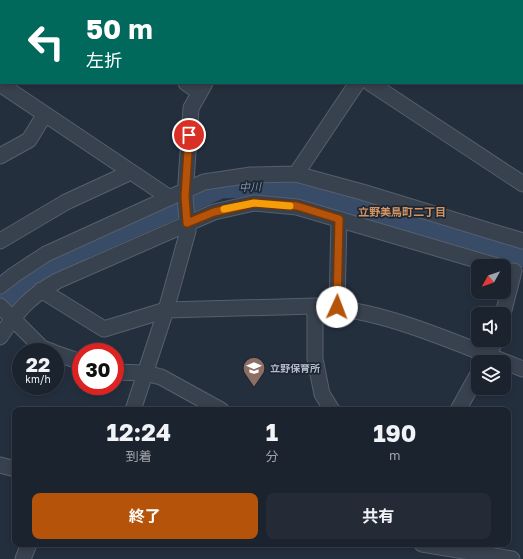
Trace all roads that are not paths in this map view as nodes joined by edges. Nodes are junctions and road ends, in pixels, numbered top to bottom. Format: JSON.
{"nodes":[{"id":1,"x":0,"y":84,"type":"edge"},
{"id":2,"x":190,"y":84,"type":"edge"},
{"id":3,"x":356,"y":84,"type":"edge"},
{"id":4,"x":372,"y":84,"type":"edge"},
{"id":5,"x":202,"y":87,"type":"edge"},
{"id":6,"x":45,"y":114,"type":"junction"},
{"id":7,"x":0,"y":156,"type":"edge"},
{"id":8,"x":131,"y":172,"type":"junction"},
{"id":9,"x":296,"y":174,"type":"junction"},
{"id":10,"x":523,"y":184,"type":"edge"},
{"id":11,"x":185,"y":194,"type":"junction"},
{"id":12,"x":170,"y":198,"type":"junction"},
{"id":13,"x":339,"y":219,"type":"junction"},
{"id":14,"x":187,"y":220,"type":"junction"},
{"id":15,"x":0,"y":241,"type":"edge"},
{"id":16,"x":523,"y":241,"type":"edge"},
{"id":17,"x":473,"y":259,"type":"edge"},
{"id":18,"x":514,"y":271,"type":"edge"},
{"id":19,"x":0,"y":286,"type":"edge"},
{"id":20,"x":41,"y":290,"type":"junction"},
{"id":21,"x":315,"y":306,"type":"junction"},
{"id":22,"x":337,"y":307,"type":"junction"},
{"id":23,"x":505,"y":307,"type":"edge"},
{"id":24,"x":166,"y":310,"type":"junction"},
{"id":25,"x":7,"y":314,"type":"edge"},
{"id":26,"x":0,"y":337,"type":"edge"},
{"id":27,"x":37,"y":343,"type":"edge"},
{"id":28,"x":478,"y":355,"type":"edge"},
{"id":29,"x":511,"y":366,"type":"edge"},
{"id":30,"x":523,"y":369,"type":"edge"},
{"id":31,"x":124,"y":372,"type":"edge"},
{"id":32,"x":145,"y":373,"type":"junction"},
{"id":33,"x":471,"y":387,"type":"edge"},
{"id":34,"x":134,"y":407,"type":"edge"},
{"id":35,"x":215,"y":407,"type":"edge"},
{"id":36,"x":330,"y":407,"type":"edge"},
{"id":37,"x":460,"y":407,"type":"edge"},
{"id":38,"x":0,"y":465,"type":"edge"},
{"id":39,"x":12,"y":467,"type":"edge"},
{"id":40,"x":28,"y":547,"type":"edge"},
{"id":41,"x":440,"y":547,"type":"edge"},
{"id":42,"x":23,"y":559,"type":"edge"},
{"id":43,"x":512,"y":559,"type":"edge"}],
"edges":[{"from":1,"to":6,"type":"street"},
{"from":2,"to":5,"type":"street"},
{"from":3,"to":9,"type":"street"},
{"from":4,"to":10,"type":"street"},
{"from":5,"to":11,"type":"street"},
{"from":6,"to":7,"type":"street"},
{"from":6,"to":8,"type":"street"},
{"from":8,"to":12,"type":"street"},
{"from":8,"to":15,"type":"street"},
{"from":9,"to":11,"type":"street"},
{"from":9,"to":16,"type":"street"},
{"from":11,"to":12,"type":"street"},
{"from":11,"to":14,"type":"street"},
{"from":12,"to":19,"type":"street"},
{"from":13,"to":14,"type":"street"},
{"from":13,"to":17,"type":"street"},
{"from":13,"to":22,"type":"street"},
{"from":14,"to":20,"type":"street"},
{"from":14,"to":24,"type":"street"},
{"from":18,"to":23,"type":"street"},
{"from":20,"to":24,"type":"street"},
{"from":20,"to":25,"type":"street"},
{"from":21,"to":22,"type":"street"},
{"from":21,"to":24,"type":"street"},
{"from":21,"to":36,"type":"street"},
{"from":22,"to":28,"type":"street"},
{"from":24,"to":32,"type":"street"},
{"from":25,"to":26,"type":"street"},
{"from":25,"to":27,"type":"street"},
{"from":29,"to":30,"type":"street"},
{"from":31,"to":32,"type":"street"},
{"from":32,"to":34,"type":"street"},
{"from":32,"to":35,"type":"street"},
{"from":33,"to":37,"type":"street"},
{"from":38,"to":39,"type":"street"},
{"from":40,"to":42,"type":"street"},
{"from":41,"to":43,"type":"street"}]}
